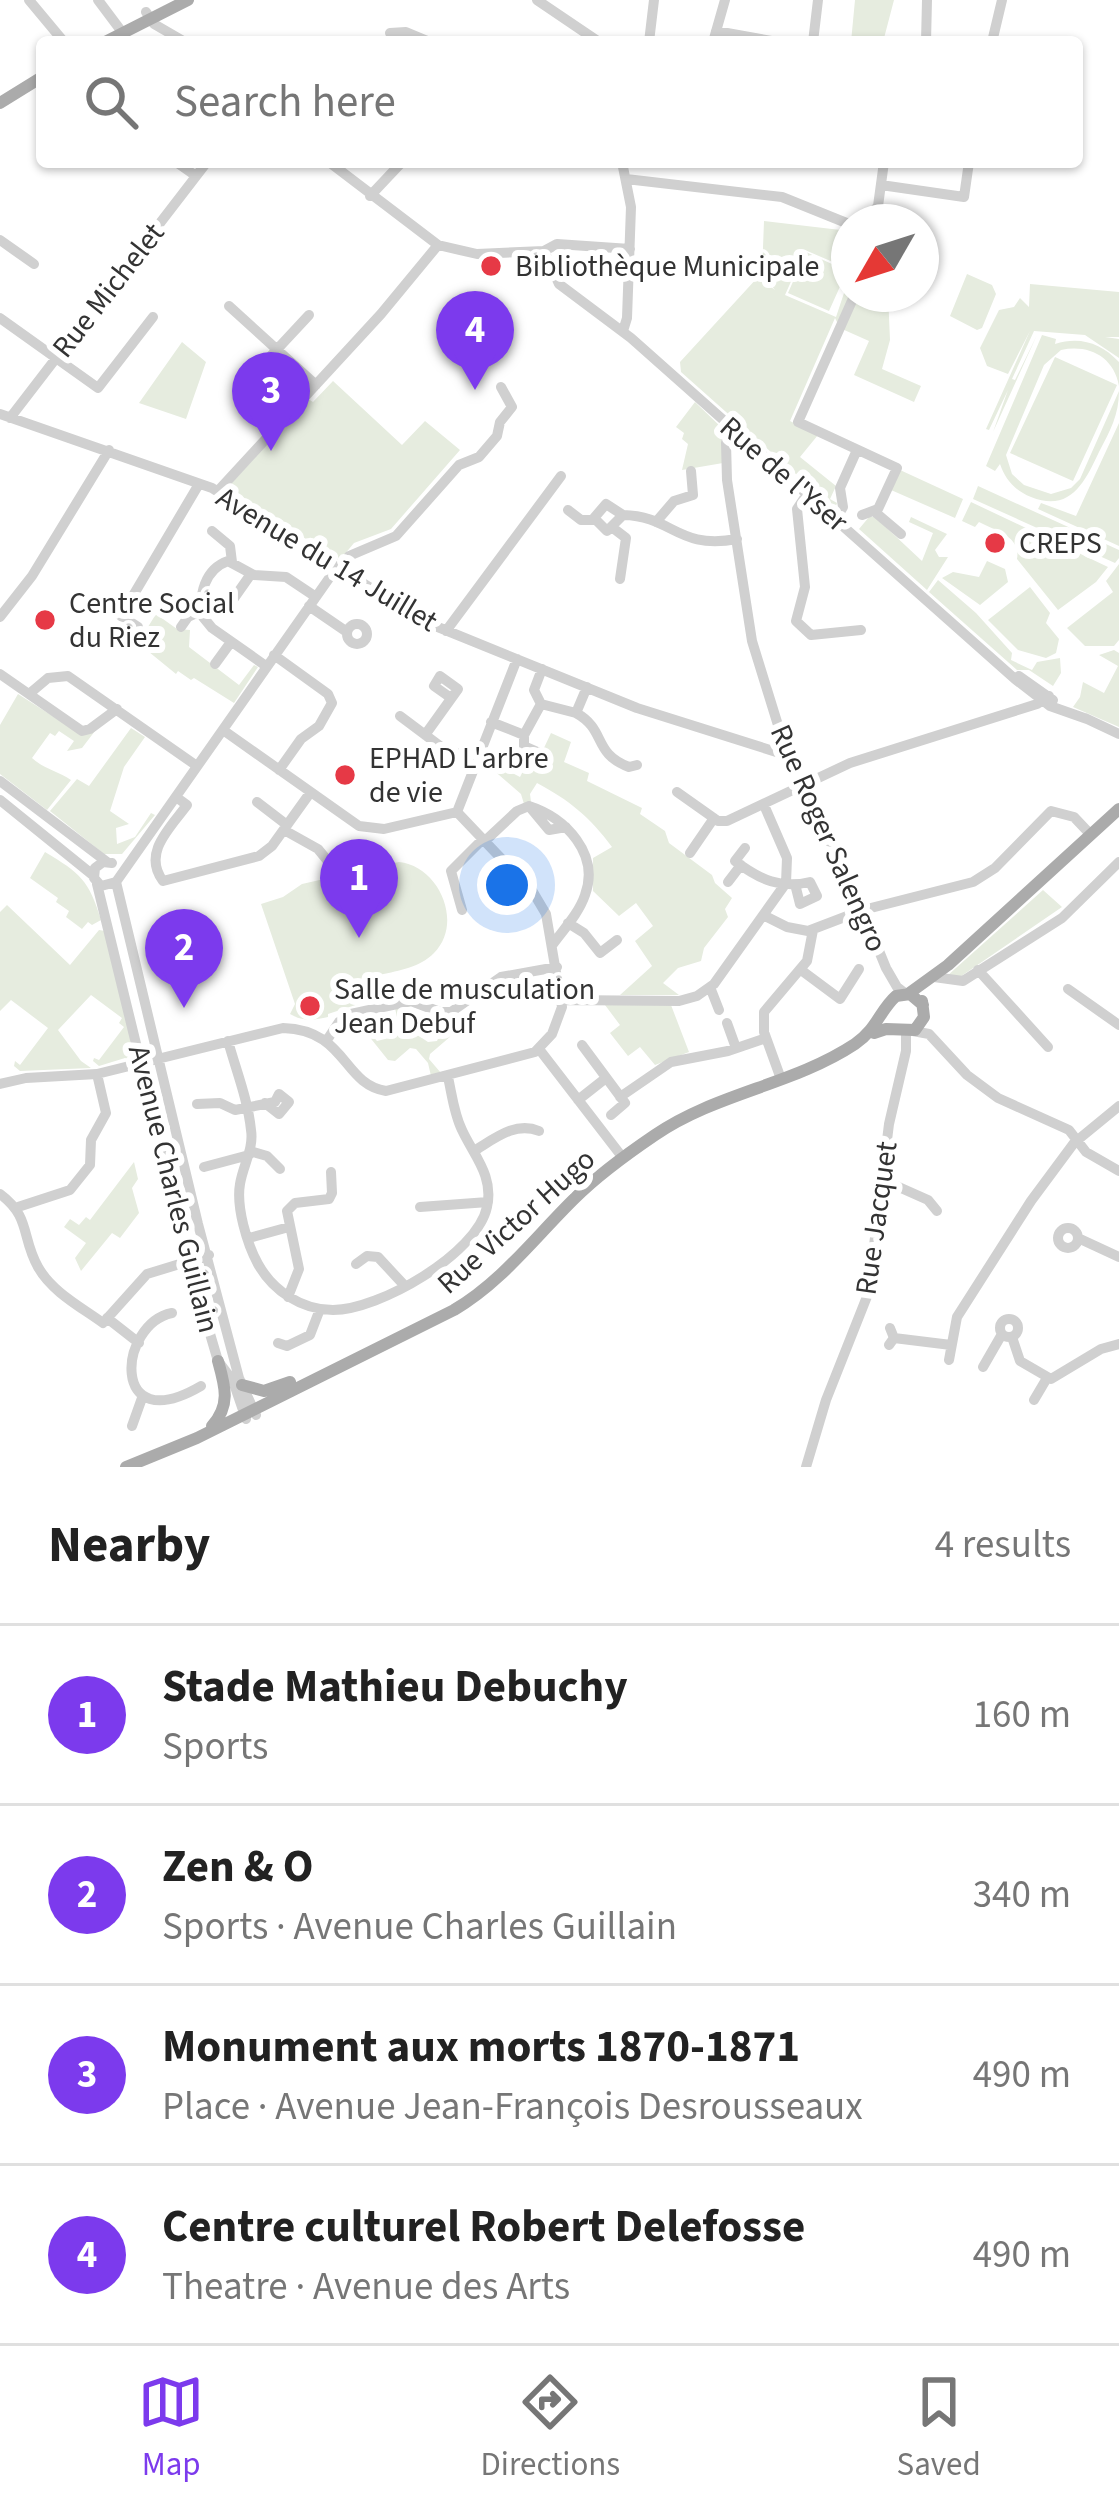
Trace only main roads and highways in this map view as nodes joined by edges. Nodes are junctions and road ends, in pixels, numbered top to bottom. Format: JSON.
{"nodes":[{"id":1,"x":188,"y":0,"type":"edge"},
{"id":2,"x":158,"y":8,"type":"edge"},
{"id":3,"x":120,"y":29,"type":"junction"},
{"id":4,"x":105,"y":36,"type":"edge"},
{"id":5,"x":112,"y":36,"type":"edge"},
{"id":6,"x":36,"y":81,"type":"edge"},
{"id":7,"x":0,"y":103,"type":"edge"},
{"id":8,"x":1119,"y":809,"type":"edge"},
{"id":9,"x":934,"y":977,"type":"junction"},
{"id":10,"x":907,"y":994,"type":"junction"},
{"id":11,"x":887,"y":1006,"type":"junction"},
{"id":12,"x":924,"y":1010,"type":"junction"},
{"id":13,"x":904,"y":1031,"type":"junction"},
{"id":14,"x":867,"y":1036,"type":"junction"},
{"id":15,"x":218,"y":1360,"type":"road end"},
{"id":16,"x":355,"y":1360,"type":"junction"},
{"id":17,"x":320,"y":1376,"type":"junction"},
{"id":18,"x":242,"y":1385,"type":"road end"},
{"id":19,"x":249,"y":1414,"type":"junction"},
{"id":20,"x":182,"y":1445,"type":"junction"},
{"id":21,"x":126,"y":1467,"type":"edge"},
{"id":22,"x":142,"y":1467,"type":"edge"}],
"edges":[{"from":1,"to":2,"type":"main road"},
{"from":2,"to":3,"type":"main road"},
{"from":3,"to":4,"type":"main road"},
{"from":3,"to":5,"type":"main road"},
{"from":6,"to":7,"type":"main road"},
{"from":8,"to":9,"type":"main road"},
{"from":9,"to":10,"type":"main road"},
{"from":9,"to":12,"type":"main road"},
{"from":10,"to":11,"type":"main road"},
{"from":10,"to":12,"type":"main road"},
{"from":11,"to":13,"type":"main road"},
{"from":11,"to":14,"type":"main road","name":"Rue Victor Hugo"},
{"from":12,"to":13,"type":"main road"},
{"from":13,"to":14,"type":"main road","name":"Rue Victor Hugo"},
{"from":14,"to":16,"type":"main road","name":"Rue Victor Hugo"},
{"from":15,"to":20,"type":"main road"},
{"from":16,"to":17,"type":"main road","name":"Rue Victor Hugo"},
{"from":16,"to":19,"type":"main road","name":"Rue Victor Hugo"},
{"from":17,"to":18,"type":"main road"},
{"from":17,"to":19,"type":"main road","name":"Rue Victor Hugo"},
{"from":19,"to":20,"type":"main road","name":"Rue Victor Hugo"},
{"from":19,"to":22,"type":"main road"},
{"from":20,"to":21,"type":"main road","name":"Rue Victor Hugo"}]}
